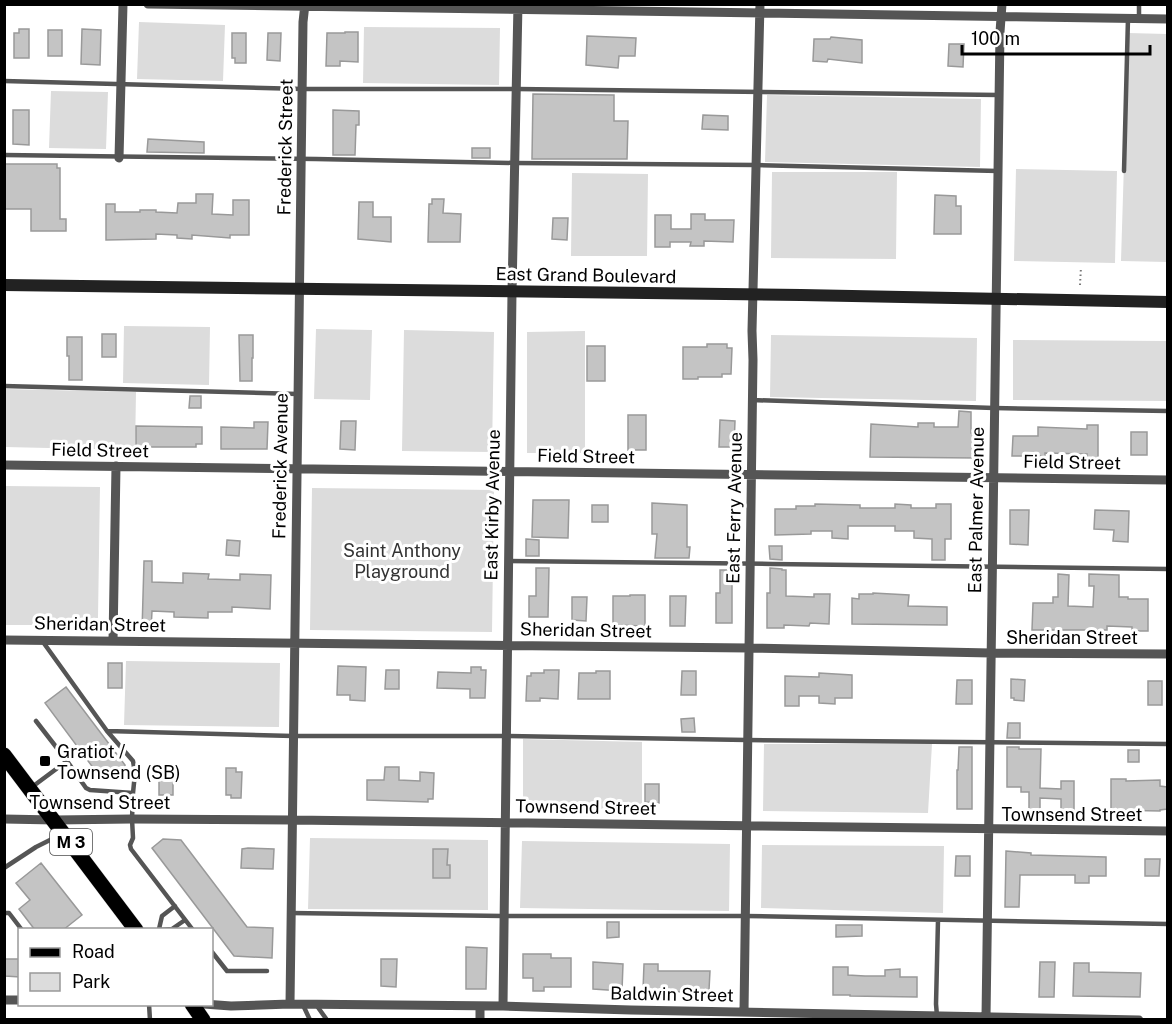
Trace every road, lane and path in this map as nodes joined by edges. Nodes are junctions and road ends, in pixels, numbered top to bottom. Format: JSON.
{"nodes":[{"id":1,"x":123,"y":4,"type":"edge"},
{"id":2,"x":148,"y":4,"type":"edge"},
{"id":3,"x":1002,"y":4,"type":"edge"},
{"id":4,"x":1139,"y":4,"type":"edge"},
{"id":5,"x":305,"y":6,"type":"edge"},
{"id":6,"x":518,"y":7,"type":"edge"},
{"id":7,"x":760,"y":9,"type":"edge"},
{"id":8,"x":1001,"y":16,"type":"junction"},
{"id":9,"x":1128,"y":18,"type":"junction"},
{"id":10,"x":1139,"y":18,"type":"junction"},
{"id":11,"x":1167,"y":19,"type":"edge"},
{"id":12,"x":4,"y":81,"type":"edge"},
{"id":13,"x":121,"y":83,"type":"junction"},
{"id":14,"x":303,"y":89,"type":"junction"},
{"id":15,"x":517,"y":89,"type":"junction"},
{"id":16,"x":758,"y":92,"type":"junction"},
{"id":17,"x":999,"y":95,"type":"junction"},
{"id":18,"x":4,"y":155,"type":"edge"},
{"id":19,"x":119,"y":158,"type":"junction"},
{"id":20,"x":302,"y":159,"type":"junction"},
{"id":21,"x":515,"y":163,"type":"junction"},
{"id":22,"x":756,"y":165,"type":"junction"},
{"id":23,"x":998,"y":171,"type":"junction"},
{"id":24,"x":1124,"y":171,"type":"dead end"},
{"id":25,"x":1081,"y":267,"type":"dead end"},
{"id":26,"x":4,"y":285,"type":"edge"},
{"id":27,"x":1080,"y":285,"type":"dead end"},
{"id":28,"x":300,"y":289,"type":"junction"},
{"id":29,"x":512,"y":292,"type":"junction"},
{"id":30,"x":753,"y":296,"type":"junction"},
{"id":31,"x":995,"y":299,"type":"junction"},
{"id":32,"x":1167,"y":302,"type":"edge"},
{"id":33,"x":4,"y":386,"type":"edge"},
{"id":34,"x":298,"y":394,"type":"junction"},
{"id":35,"x":752,"y":400,"type":"junction"},
{"id":36,"x":994,"y":408,"type":"junction"},
{"id":37,"x":1167,"y":411,"type":"edge"},
{"id":38,"x":4,"y":465,"type":"edge"},
{"id":39,"x":116,"y":466,"type":"junction"},
{"id":40,"x":297,"y":469,"type":"junction"},
{"id":41,"x":509,"y":471,"type":"junction"},
{"id":42,"x":751,"y":475,"type":"junction"},
{"id":43,"x":993,"y":478,"type":"junction"},
{"id":44,"x":1167,"y":480,"type":"edge"},
{"id":45,"x":508,"y":561,"type":"junction"},
{"id":46,"x":750,"y":565,"type":"junction"},
{"id":47,"x":992,"y":566,"type":"junction"},
{"id":48,"x":1167,"y":569,"type":"edge"},
{"id":49,"x":4,"y":640,"type":"edge"},
{"id":50,"x":42,"y":640,"type":"junction"},
{"id":51,"x":113,"y":641,"type":"junction"},
{"id":52,"x":295,"y":643,"type":"junction"},
{"id":53,"x":507,"y":645,"type":"junction"},
{"id":54,"x":749,"y":648,"type":"junction"},
{"id":55,"x":991,"y":653,"type":"junction"},
{"id":56,"x":1167,"y":654,"type":"edge"},
{"id":57,"x":36,"y":721,"type":"dead end"},
{"id":58,"x":107,"y":731,"type":"junction"},
{"id":59,"x":505,"y":735,"type":"junction"},
{"id":60,"x":294,"y":736,"type":"junction"},
{"id":61,"x":747,"y":740,"type":"junction"},
{"id":62,"x":990,"y":743,"type":"junction"},
{"id":63,"x":1167,"y":744,"type":"edge"},
{"id":64,"x":4,"y":755,"type":"edge"},
{"id":65,"x":67,"y":761,"type":"junction"},
{"id":66,"x":30,"y":789,"type":"junction"},
{"id":67,"x":133,"y":793,"type":"junction"},
{"id":68,"x":4,"y":819,"type":"edge"},
{"id":69,"x":132,"y":819,"type":"junction"},
{"id":70,"x":55,"y":820,"type":"junction"},
{"id":71,"x":292,"y":820,"type":"junction"},
{"id":72,"x":505,"y":823,"type":"junction"},
{"id":73,"x":746,"y":825,"type":"junction"},
{"id":74,"x":988,"y":830,"type":"junction"},
{"id":75,"x":1167,"y":831,"type":"edge"},
{"id":76,"x":64,"y":833,"type":"junction"},
{"id":77,"x":4,"y":868,"type":"edge"},
{"id":78,"x":175,"y":906,"type":"junction"},
{"id":79,"x":4,"y":913,"type":"edge"},
{"id":80,"x":291,"y":913,"type":"junction"},
{"id":81,"x":503,"y":916,"type":"junction"},
{"id":82,"x":745,"y":916,"type":"junction"},
{"id":83,"x":185,"y":920,"type":"junction"},
{"id":84,"x":938,"y":920,"type":"junction"},
{"id":85,"x":987,"y":921,"type":"junction"},
{"id":86,"x":1167,"y":924,"type":"edge"},
{"id":87,"x":20,"y":928,"type":"edge"},
{"id":88,"x":135,"y":928,"type":"edge"},
{"id":89,"x":159,"y":928,"type":"edge"},
{"id":90,"x":173,"y":928,"type":"edge"},
{"id":91,"x":191,"y":928,"type":"edge"},
{"id":92,"x":213,"y":953,"type":"edge"},
{"id":93,"x":267,"y":971,"type":"dead end"},
{"id":94,"x":290,"y":1004,"type":"junction"},
{"id":95,"x":213,"y":1005,"type":"edge"},
{"id":96,"x":303,"y":1005,"type":"junction"},
{"id":97,"x":193,"y":1006,"type":"edge"},
{"id":98,"x":317,"y":1006,"type":"junction"},
{"id":99,"x":503,"y":1006,"type":"junction"},
{"id":100,"x":480,"y":1007,"type":"junction"},
{"id":101,"x":744,"y":1012,"type":"junction"},
{"id":102,"x":631,"y":1015,"type":"edge"},
{"id":103,"x":780,"y":1016,"type":"edge"},
{"id":104,"x":934,"y":1017,"type":"edge"},
{"id":105,"x":986,"y":1017,"type":"junction"},
{"id":106,"x":1084,"y":1019,"type":"edge"},
{"id":107,"x":203,"y":1020,"type":"edge"},
{"id":108,"x":310,"y":1020,"type":"edge"},
{"id":109,"x":327,"y":1020,"type":"edge"},
{"id":110,"x":480,"y":1020,"type":"edge"},
{"id":111,"x":1139,"y":1020,"type":"edge"}],
"edges":[{"from":1,"to":13,"type":"street"},
{"from":2,"to":5,"type":"street"},
{"from":3,"to":8,"type":"street","name":"East Palmer Avenue"},
{"from":4,"to":10,"type":"lane"},
{"from":5,"to":6,"type":"street"},
{"from":5,"to":14,"type":"street","name":"Frederick Street"},
{"from":6,"to":7,"type":"street"},
{"from":6,"to":15,"type":"street","name":"East Kirby Avenue"},
{"from":7,"to":8,"type":"street"},
{"from":7,"to":16,"type":"street","name":"East Ferry Avenue"},
{"from":8,"to":9,"type":"street"},
{"from":8,"to":17,"type":"street","name":"East Palmer Avenue"},
{"from":9,"to":10,"type":"street"},
{"from":9,"to":24,"type":"lane"},
{"from":10,"to":11,"type":"street"},
{"from":12,"to":13,"type":"lane"},
{"from":13,"to":14,"type":"lane"},
{"from":13,"to":19,"type":"street"},
{"from":14,"to":15,"type":"lane"},
{"from":14,"to":20,"type":"street","name":"Frederick Street"},
{"from":15,"to":16,"type":"lane"},
{"from":15,"to":21,"type":"street","name":"East Kirby Avenue"},
{"from":16,"to":17,"type":"lane"},
{"from":16,"to":22,"type":"street","name":"East Ferry Avenue"},
{"from":17,"to":23,"type":"street","name":"East Palmer Avenue"},
{"from":18,"to":19,"type":"lane"},
{"from":19,"to":20,"type":"lane"},
{"from":20,"to":21,"type":"lane"},
{"from":20,"to":28,"type":"street","name":"Frederick Street"},
{"from":21,"to":22,"type":"lane"},
{"from":21,"to":29,"type":"street","name":"East Kirby Avenue"},
{"from":22,"to":23,"type":"lane"},
{"from":22,"to":30,"type":"street","name":"East Ferry Avenue"},
{"from":23,"to":31,"type":"street","name":"East Palmer Avenue"},
{"from":25,"to":27,"type":"path"},
{"from":26,"to":28,"type":"main road","name":"East Grand Boulevard"},
{"from":28,"to":29,"type":"main road","name":"East Grand Boulevard"},
{"from":28,"to":34,"type":"street","name":"Frederick Avenue"},
{"from":29,"to":30,"type":"main road","name":"East Grand Boulevard"},
{"from":29,"to":41,"type":"street","name":"East Kirby Avenue"},
{"from":30,"to":31,"type":"main road","name":"East Grand Boulevard"},
{"from":30,"to":35,"type":"street","name":"East Ferry Avenue"},
{"from":31,"to":32,"type":"main road","name":"East Grand Boulevard"},
{"from":31,"to":36,"type":"street","name":"East Palmer Avenue"},
{"from":33,"to":34,"type":"lane"},
{"from":34,"to":40,"type":"street","name":"Frederick Avenue"},
{"from":35,"to":36,"type":"lane"},
{"from":35,"to":42,"type":"street","name":"East Ferry Avenue"},
{"from":36,"to":37,"type":"lane"},
{"from":36,"to":43,"type":"street","name":"East Palmer Avenue"},
{"from":38,"to":39,"type":"street","name":"Field Street"},
{"from":39,"to":40,"type":"street","name":"Field Street"},
{"from":39,"to":51,"type":"street"},
{"from":40,"to":41,"type":"street","name":"Field Street"},
{"from":40,"to":52,"type":"street","name":"Frederick Avenue"},
{"from":41,"to":42,"type":"street","name":"Field Street"},
{"from":41,"to":45,"type":"street","name":"East Kirby Avenue"},
{"from":42,"to":43,"type":"street","name":"Field Street"},
{"from":42,"to":46,"type":"street","name":"East Ferry Avenue"},
{"from":43,"to":44,"type":"street","name":"Field Street"},
{"from":43,"to":47,"type":"street","name":"East Palmer Avenue"},
{"from":45,"to":46,"type":"lane"},
{"from":45,"to":53,"type":"street","name":"East Kirby Avenue"},
{"from":46,"to":47,"type":"lane"},
{"from":46,"to":54,"type":"street","name":"East Ferry Avenue"},
{"from":47,"to":48,"type":"lane"},
{"from":47,"to":55,"type":"street","name":"East Palmer Avenue"},
{"from":49,"to":50,"type":"street","name":"Sheridan Street"},
{"from":50,"to":51,"type":"street","name":"Sheridan Street"},
{"from":50,"to":58,"type":"lane"},
{"from":51,"to":52,"type":"street","name":"Sheridan Street"},
{"from":52,"to":53,"type":"street","name":"Sheridan Street"},
{"from":52,"to":60,"type":"street"},
{"from":53,"to":54,"type":"street","name":"Sheridan Street"},
{"from":53,"to":59,"type":"street","name":"East Kirby Avenue"},
{"from":54,"to":55,"type":"street","name":"Sheridan Street"},
{"from":54,"to":61,"type":"street","name":"East Ferry Avenue"},
{"from":55,"to":56,"type":"street","name":"Sheridan Street"},
{"from":55,"to":62,"type":"street","name":"East Palmer Avenue"},
{"from":57,"to":65,"type":"lane"},
{"from":58,"to":60,"type":"lane"},
{"from":58,"to":67,"type":"lane"},
{"from":59,"to":60,"type":"lane"},
{"from":59,"to":61,"type":"lane"},
{"from":59,"to":72,"type":"street","name":"East Kirby Avenue"},
{"from":60,"to":71,"type":"street"},
{"from":61,"to":62,"type":"lane"},
{"from":61,"to":73,"type":"street","name":"East Ferry Avenue"},
{"from":62,"to":63,"type":"lane"},
{"from":62,"to":74,"type":"street","name":"East Palmer Avenue"},
{"from":64,"to":66,"type":"main road","number":"M 3"},
{"from":65,"to":66,"type":"lane"},
{"from":65,"to":67,"type":"lane"},
{"from":66,"to":70,"type":"main road","number":"M 3"},
{"from":67,"to":69,"type":"lane"},
{"from":68,"to":70,"type":"street","name":"Townsend Street"},
{"from":69,"to":70,"type":"street","name":"Townsend Street"},
{"from":69,"to":71,"type":"street","name":"Townsend Street"},
{"from":69,"to":78,"type":"lane"},
{"from":70,"to":76,"type":"main road","number":"M 3"},
{"from":71,"to":72,"type":"street","name":"Townsend Street"},
{"from":71,"to":80,"type":"street"},
{"from":72,"to":73,"type":"street","name":"Townsend Street"},
{"from":72,"to":81,"type":"street","name":"East Kirby Avenue"},
{"from":73,"to":74,"type":"street","name":"Townsend Street"},
{"from":73,"to":82,"type":"street","name":"East Ferry Avenue"},
{"from":74,"to":75,"type":"street","name":"Townsend Street"},
{"from":74,"to":85,"type":"street","name":"East Palmer Avenue"},
{"from":76,"to":77,"type":"lane"},
{"from":76,"to":88,"type":"main road","number":"M 3"},
{"from":78,"to":83,"type":"lane"},
{"from":78,"to":89,"type":"lane"},
{"from":79,"to":87,"type":"lane"},
{"from":80,"to":81,"type":"lane"},
{"from":80,"to":94,"type":"street"},
{"from":81,"to":82,"type":"lane"},
{"from":81,"to":99,"type":"street","name":"East Kirby Avenue"},
{"from":82,"to":84,"type":"lane"},
{"from":82,"to":101,"type":"street","name":"East Ferry Avenue"},
{"from":83,"to":90,"type":"lane"},
{"from":83,"to":91,"type":"lane"},
{"from":84,"to":85,"type":"lane"},
{"from":84,"to":104,"type":"lane"},
{"from":85,"to":86,"type":"lane"},
{"from":85,"to":105,"type":"street","name":"East Palmer Avenue"},
{"from":92,"to":93,"type":"lane"},
{"from":94,"to":95,"type":"street","name":"Baldwin Street"},
{"from":94,"to":96,"type":"street","name":"Baldwin Street"},
{"from":96,"to":98,"type":"street","name":"Baldwin Street"},
{"from":96,"to":108,"type":"lane"},
{"from":97,"to":107,"type":"main road"},
{"from":98,"to":100,"type":"street","name":"Baldwin Street"},
{"from":98,"to":109,"type":"lane"},
{"from":99,"to":100,"type":"street","name":"Baldwin Street"},
{"from":99,"to":102,"type":"street","name":"Baldwin Street"},
{"from":100,"to":110,"type":"street"},
{"from":101,"to":102,"type":"street","name":"Baldwin Street"},
{"from":101,"to":103,"type":"street","name":"Baldwin Street"},
{"from":103,"to":104,"type":"street","name":"Baldwin Street"},
{"from":104,"to":105,"type":"street","name":"Baldwin Street"},
{"from":105,"to":106,"type":"street","name":"Baldwin Street"},
{"from":106,"to":111,"type":"street","name":"Baldwin Street"}]}
